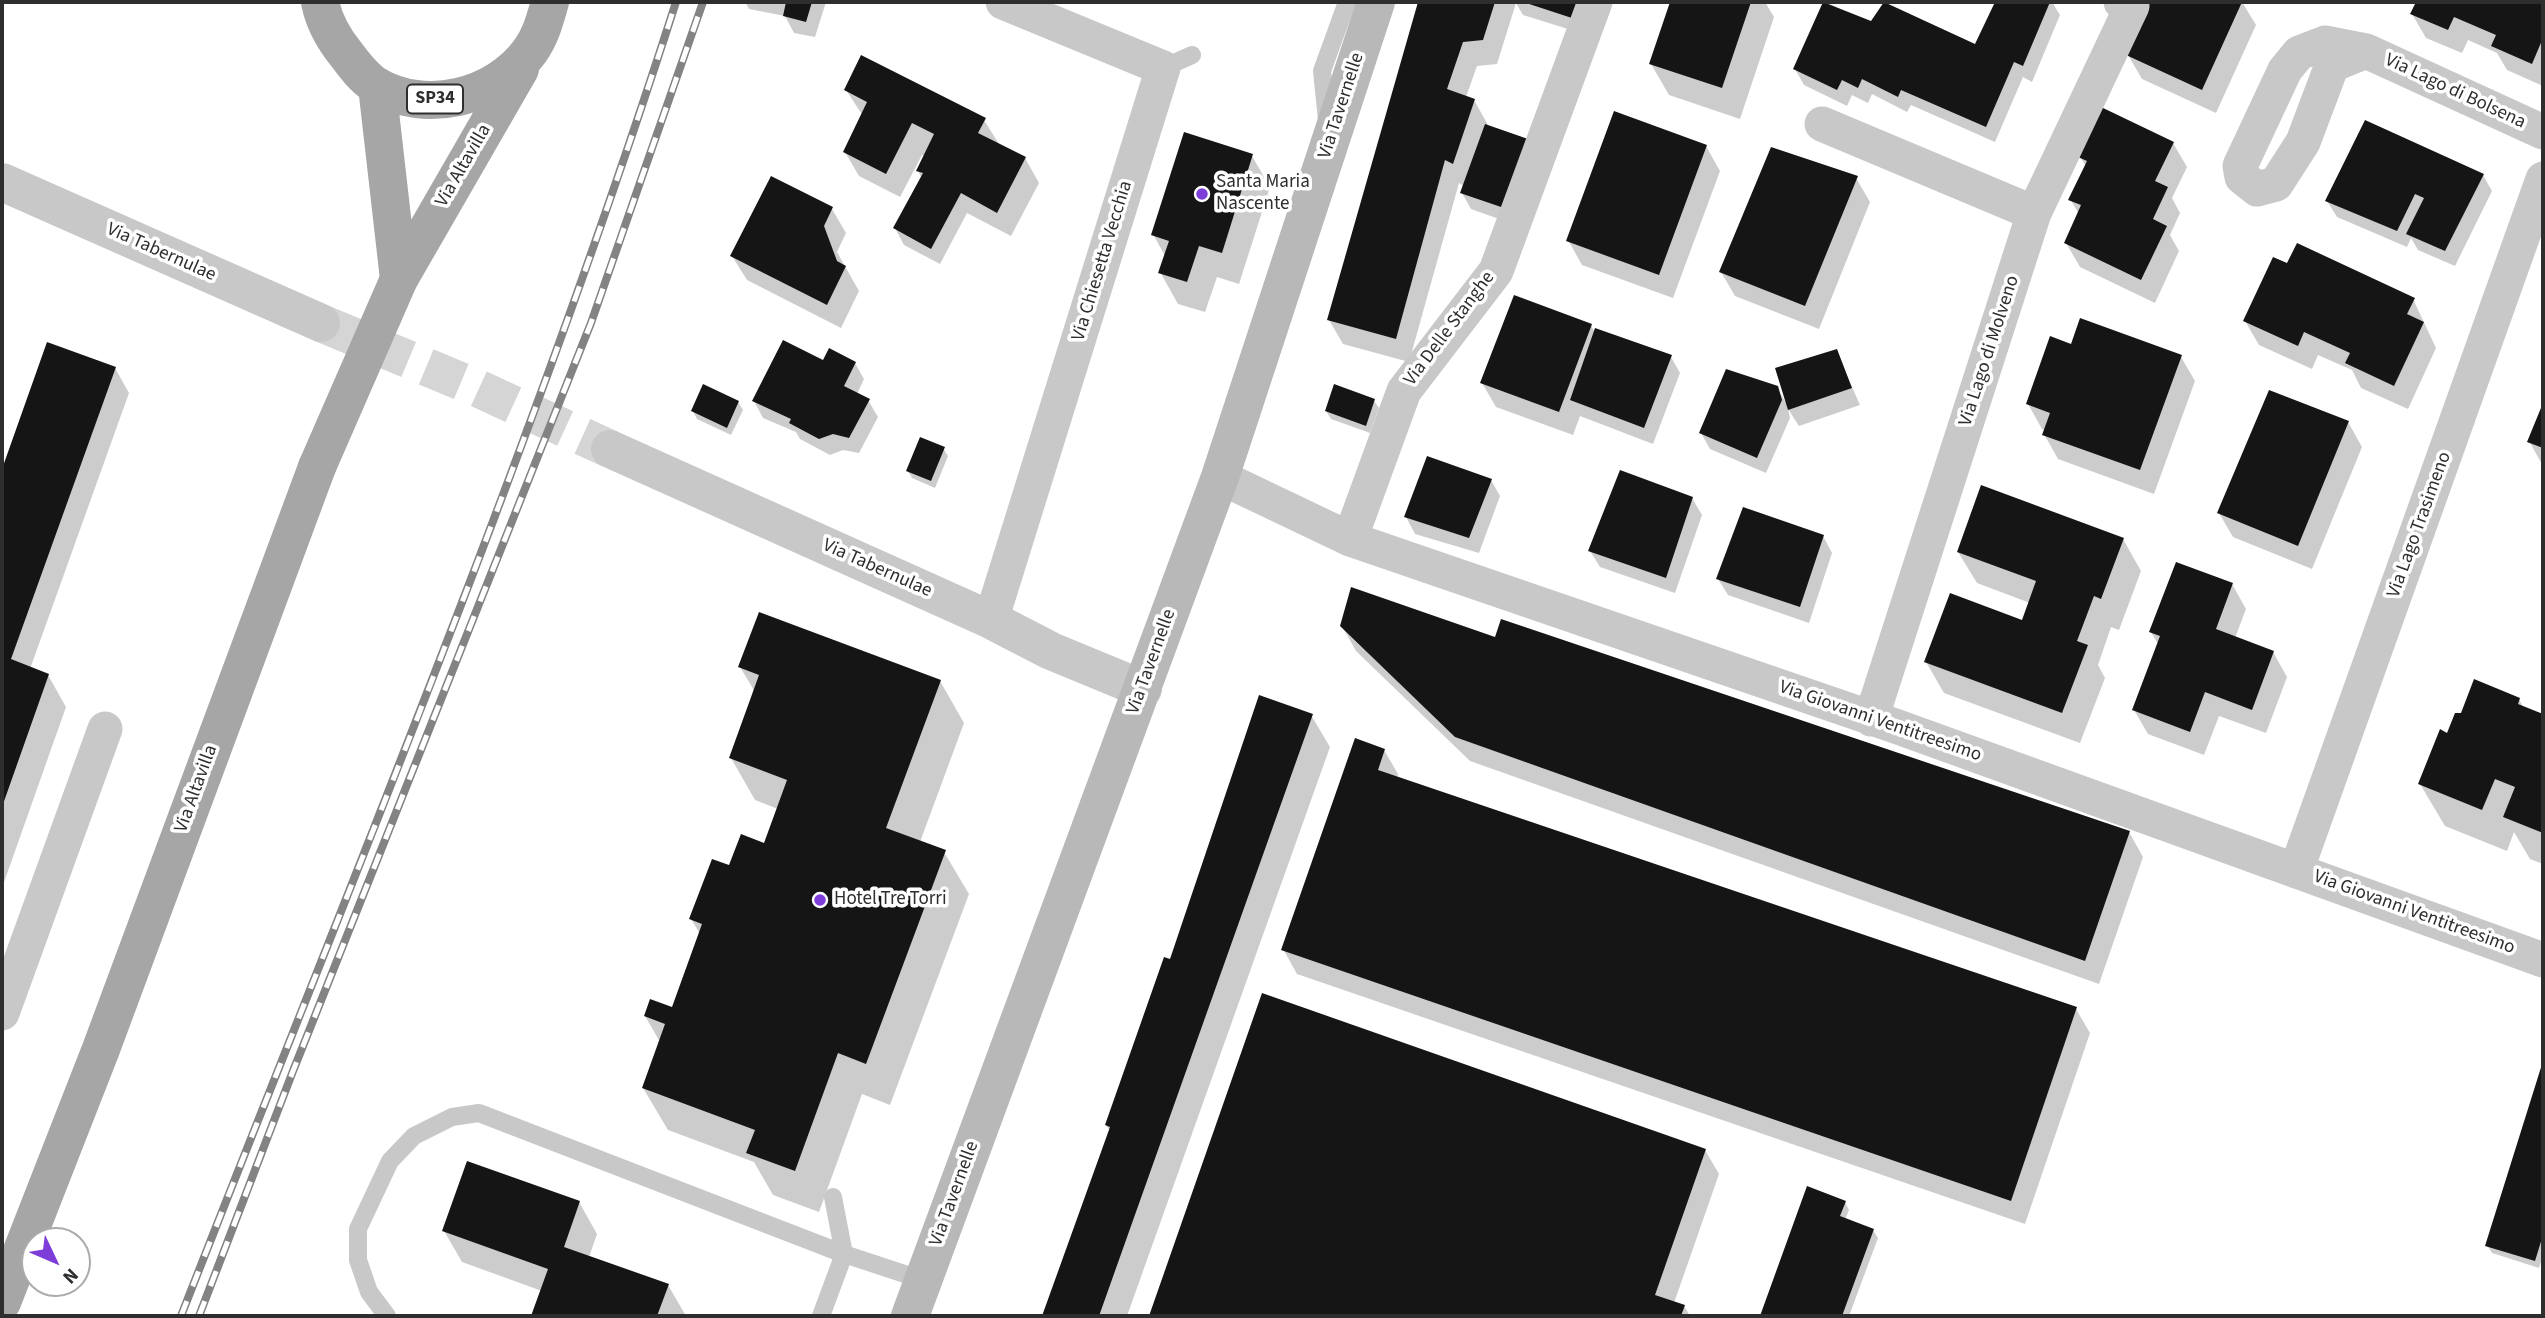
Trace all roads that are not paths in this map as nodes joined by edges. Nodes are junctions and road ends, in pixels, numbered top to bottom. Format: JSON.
{"nodes":[{"id":1,"x":320,"y":2,"type":"edge"},
{"id":2,"x":550,"y":2,"type":"edge"},
{"id":3,"x":1003,"y":2,"type":"edge"},
{"id":4,"x":1347,"y":2,"type":"edge"},
{"id":5,"x":1376,"y":2,"type":"edge"},
{"id":6,"x":1595,"y":2,"type":"edge"},
{"id":7,"x":2121,"y":2,"type":"edge"},
{"id":8,"x":2366,"y":51,"type":"dead end"},
{"id":9,"x":529,"y":52,"type":"junction"},
{"id":10,"x":377,"y":86,"type":"junction"},
{"id":11,"x":1822,"y":124,"type":"dead end"},
{"id":12,"x":2543,"y":132,"type":"edge"},
{"id":13,"x":1330,"y":142,"type":"junction"},
{"id":14,"x":2543,"y":179,"type":"edge"},
{"id":15,"x":4,"y":191,"type":"edge"},
{"id":16,"x":2034,"y":213,"type":"junction"},
{"id":17,"x":399,"y":279,"type":"junction"},
{"id":18,"x":321,"y":323,"type":"tunnel mouth"},
{"id":19,"x":610,"y":449,"type":"tunnel mouth"},
{"id":20,"x":1220,"y":477,"type":"junction"},
{"id":21,"x":1350,"y":539,"type":"junction"},
{"id":22,"x":991,"y":620,"type":"junction"},
{"id":23,"x":1143,"y":689,"type":"junction"},
{"id":24,"x":1871,"y":719,"type":"junction"},
{"id":25,"x":104,"y":729,"type":"dead end"},
{"id":26,"x":2296,"y":871,"type":"junction"},
{"id":27,"x":2543,"y":960,"type":"edge"},
{"id":28,"x":3,"y":1005,"type":"edge"},
{"id":29,"x":833,"y":1197,"type":"dead end"},
{"id":30,"x":844,"y":1254,"type":"junction"},
{"id":31,"x":923,"y":1280,"type":"junction"},
{"id":32,"x":2,"y":1302,"type":"edge"},
{"id":33,"x":387,"y":1316,"type":"edge"},
{"id":34,"x":821,"y":1316,"type":"edge"},
{"id":35,"x":910,"y":1316,"type":"edge"}],
"edges":[{"from":1,"to":10,"type":"main road","number":"SP34"},
{"from":2,"to":9,"type":"main road","number":"SP34"},
{"from":3,"to":22,"type":"street","name":"Via Chiesetta Vecchia"},
{"from":4,"to":13,"type":"lane"},
{"from":5,"to":13,"type":"main road","name":"Via Tavernelle"},
{"from":6,"to":21,"type":"street","name":"Via Delle Stanghe"},
{"from":7,"to":16,"type":"street","name":"Via Lago di Molveno"},
{"from":8,"to":12,"type":"street","name":"Via Lago di Bolsena"},
{"from":9,"to":10,"type":"main road","number":"SP34"},
{"from":9,"to":17,"type":"main road","name":"Via Altavilla","number":"SP34"},
{"from":10,"to":17,"type":"main road","number":"SP34"},
{"from":11,"to":16,"type":"street"},
{"from":13,"to":20,"type":"main road","name":"Via Tavernelle"},
{"from":14,"to":26,"type":"street","name":"Via Lago Trasimeno"},
{"from":15,"to":18,"type":"street","name":"Via Tabernulae"},
{"from":16,"to":24,"type":"street","name":"Via Lago di Molveno"},
{"from":17,"to":32,"type":"main road","name":"Via Altavilla","number":"SP34","bridge":true},
{"from":19,"to":22,"type":"street","name":"Via Tabernulae"},
{"from":20,"to":21,"type":"street","name":"Via Giovanni Ventitreesimo"},
{"from":20,"to":23,"type":"main road","name":"Via Tavernelle"},
{"from":21,"to":24,"type":"street","name":"Via Giovanni Ventitreesimo"},
{"from":22,"to":23,"type":"street","name":"Via Tabernulae"},
{"from":23,"to":31,"type":"main road","name":"Via Tavernelle"},
{"from":24,"to":26,"type":"street","name":"Via Giovanni Ventitreesimo"},
{"from":25,"to":28,"type":"street"},
{"from":26,"to":27,"type":"street","name":"Via Giovanni Ventitreesimo"},
{"from":29,"to":30,"type":"lane"},
{"from":30,"to":31,"type":"lane"},
{"from":30,"to":33,"type":"lane"},
{"from":30,"to":34,"type":"lane"},
{"from":31,"to":35,"type":"main road","name":"Via Tavernelle"}]}
